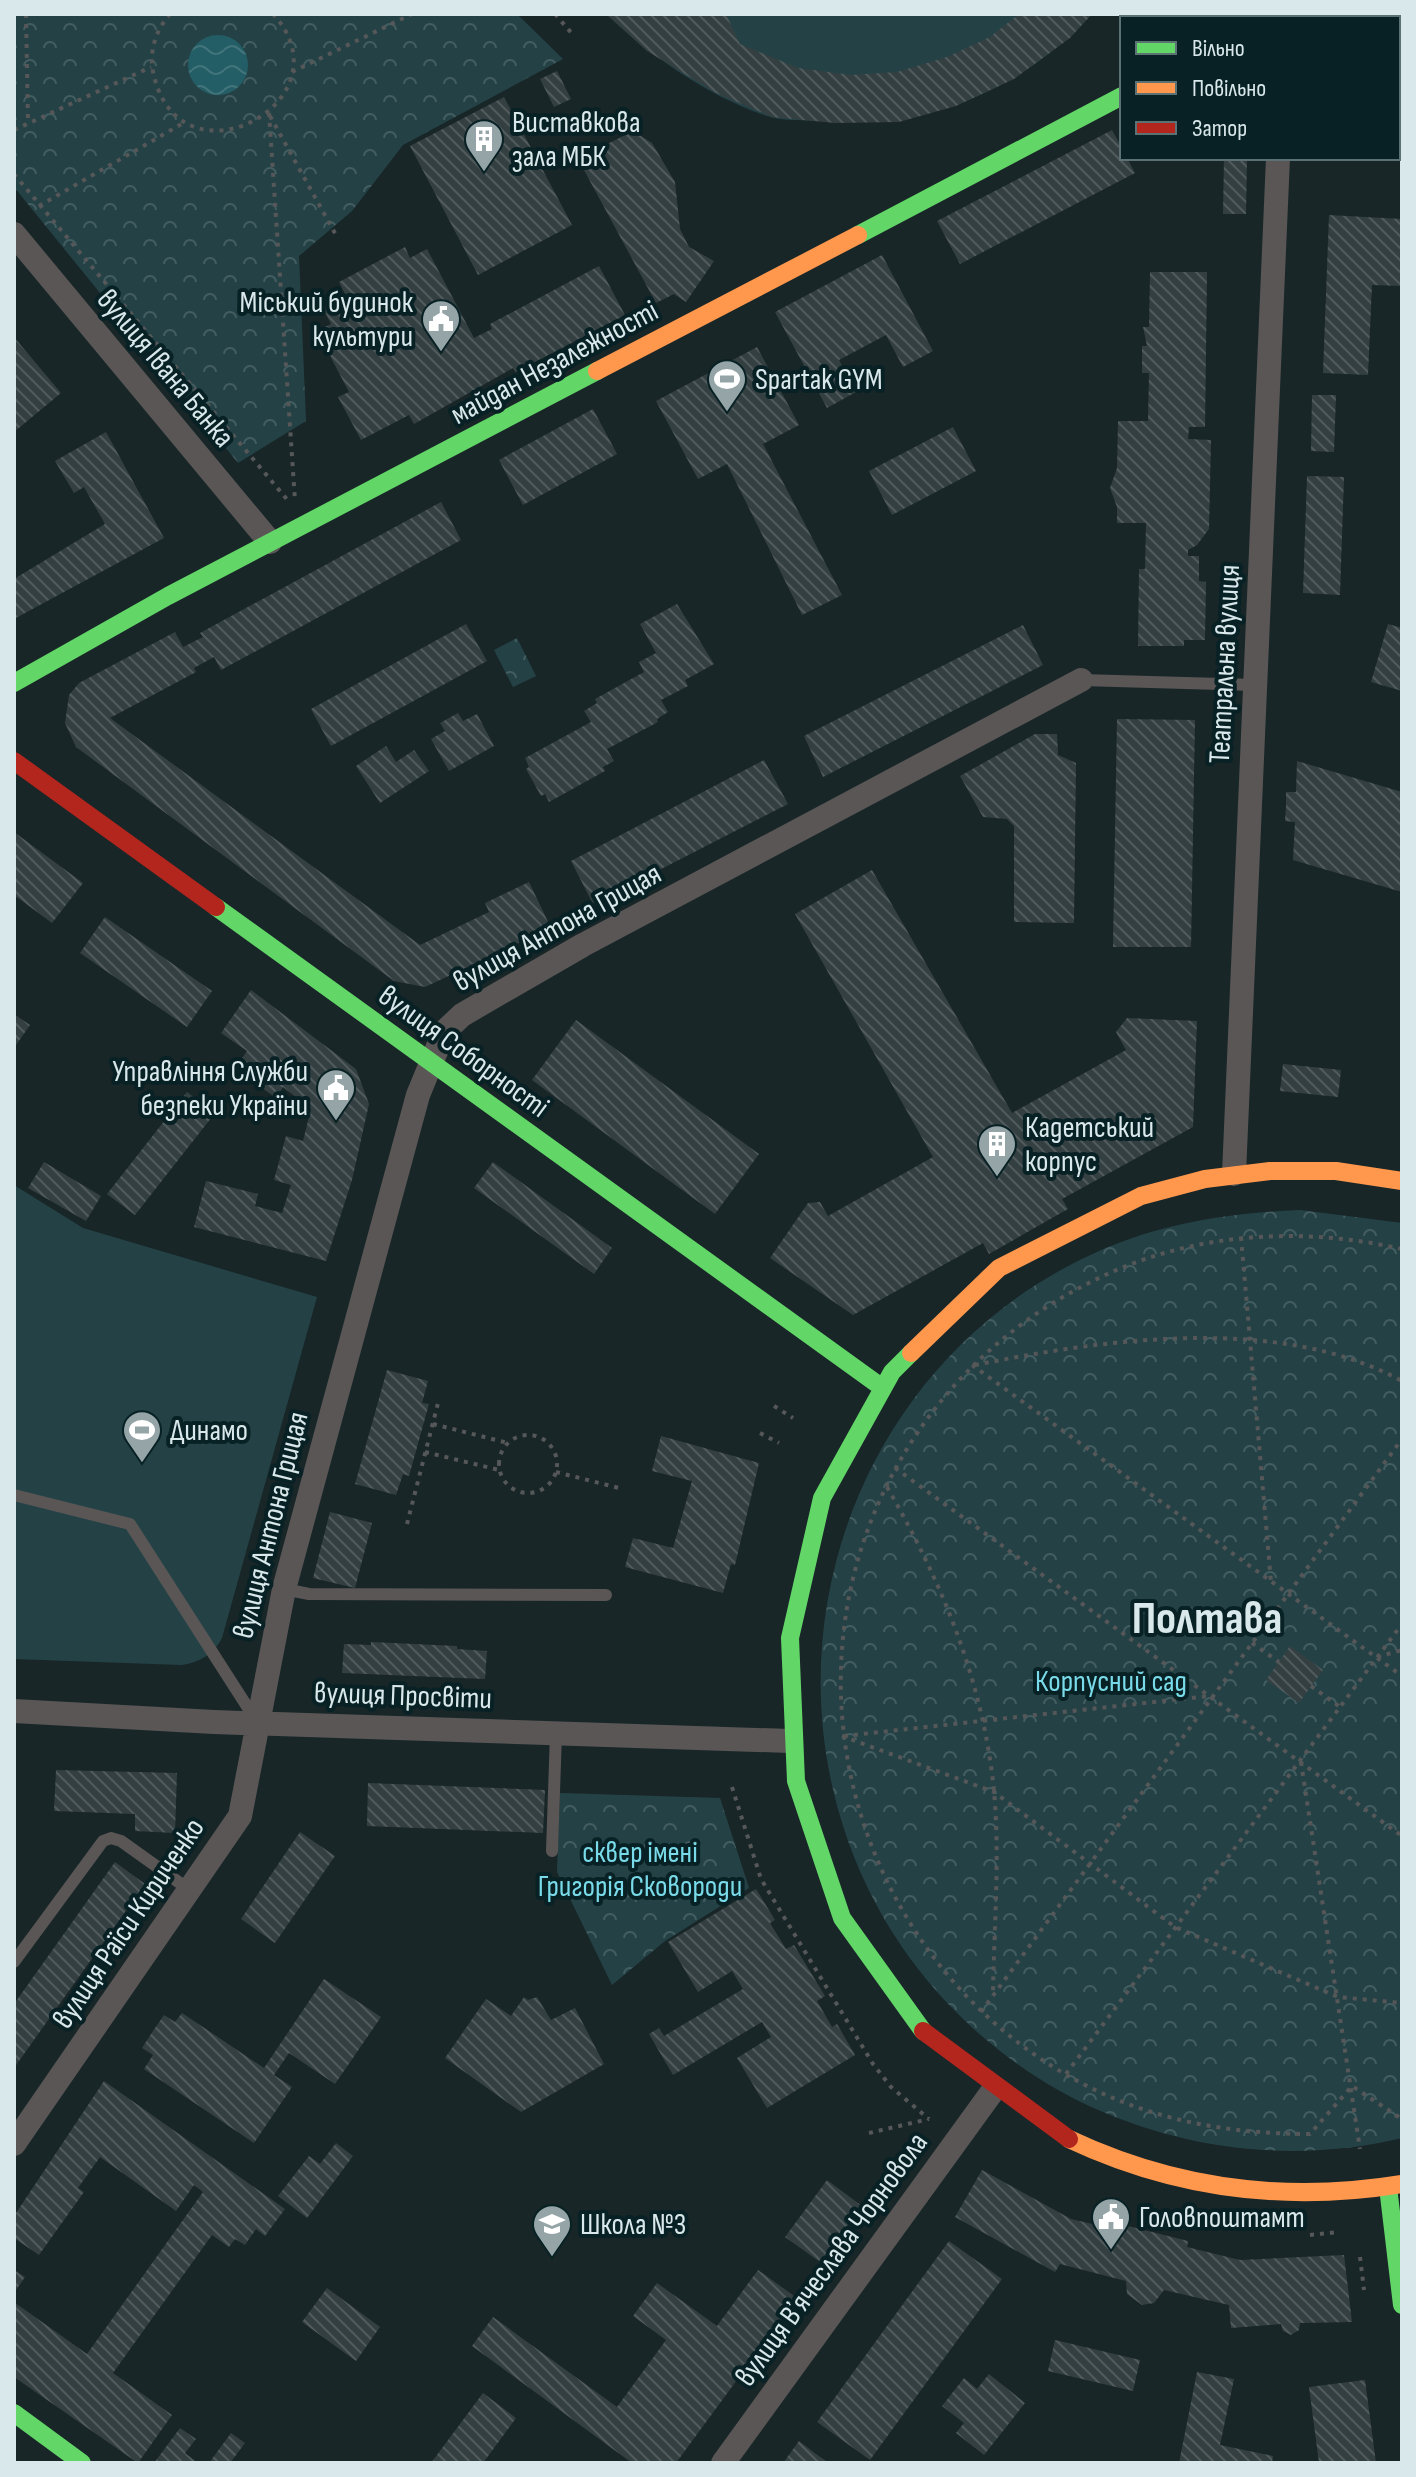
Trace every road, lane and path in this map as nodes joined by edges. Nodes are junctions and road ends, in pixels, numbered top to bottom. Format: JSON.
{"nodes":[{"id":1,"x":26,"y":14,"type":"edge"},
{"id":2,"x":170,"y":14,"type":"edge"},
{"id":3,"x":273,"y":14,"type":"edge"},
{"id":4,"x":412,"y":14,"type":"edge"},
{"id":5,"x":555,"y":14,"type":"edge"},
{"id":6,"x":574,"y":36,"type":"dead end"},
{"id":7,"x":151,"y":67,"type":"junction"},
{"id":8,"x":292,"y":72,"type":"junction"},
{"id":9,"x":1120,"y":97,"type":"edge"},
{"id":10,"x":269,"y":113,"type":"junction"},
{"id":11,"x":185,"y":122,"type":"junction"},
{"id":12,"x":28,"y":123,"type":"junction"},
{"id":13,"x":14,"y":130,"type":"edge"},
{"id":14,"x":1278,"y":160,"type":"edge"},
{"id":15,"x":14,"y":174,"type":"edge"},
{"id":16,"x":39,"y":206,"type":"junction"},
{"id":17,"x":14,"y":234,"type":"edge"},
{"id":18,"x":336,"y":235,"type":"dead end"},
{"id":19,"x":270,"y":542,"type":"junction"},
{"id":20,"x":1081,"y":680,"type":"joint"},
{"id":21,"x":14,"y":683,"type":"edge"},
{"id":22,"x":1255,"y":685,"type":"junction"},
{"id":23,"x":14,"y":761,"type":"edge"},
{"id":24,"x":430,"y":1061,"type":"junction"},
{"id":25,"x":1234,"y":1174,"type":"junction"},
{"id":26,"x":1402,"y":1181,"type":"edge"},
{"id":27,"x":1241,"y":1237,"type":"junction"},
{"id":28,"x":1402,"y":1249,"type":"edge"},
{"id":29,"x":1250,"y":1341,"type":"junction"},
{"id":30,"x":972,"y":1365,"type":"junction"},
{"id":31,"x":1402,"y":1381,"type":"edge"},
{"id":32,"x":880,"y":1386,"type":"junction"},
{"id":33,"x":438,"y":1403,"type":"dead end"},
{"id":34,"x":774,"y":1406,"type":"dead end"},
{"id":35,"x":793,"y":1418,"type":"dead end"},
{"id":36,"x":432,"y":1424,"type":"junction"},
{"id":37,"x":760,"y":1433,"type":"dead end"},
{"id":38,"x":1402,"y":1439,"type":"edge"},
{"id":39,"x":508,"y":1443,"type":"junction"},
{"id":40,"x":779,"y":1443,"type":"dead end"},
{"id":41,"x":425,"y":1452,"type":"junction"},
{"id":42,"x":895,"y":1468,"type":"junction"},
{"id":43,"x":499,"y":1470,"type":"junction"},
{"id":44,"x":556,"y":1472,"type":"junction"},
{"id":45,"x":886,"y":1486,"type":"junction"},
{"id":46,"x":623,"y":1489,"type":"dead end"},
{"id":47,"x":14,"y":1495,"type":"edge"},
{"id":48,"x":407,"y":1524,"type":"dead end"},
{"id":49,"x":1271,"y":1582,"type":"junction"},
{"id":50,"x":284,"y":1589,"type":"junction"},
{"id":51,"x":1288,"y":1594,"type":"junction"},
{"id":52,"x":606,"y":1595,"type":"dead end"},
{"id":53,"x":1402,"y":1624,"type":"edge"},
{"id":54,"x":1252,"y":1643,"type":"junction"},
{"id":55,"x":1402,"y":1650,"type":"edge"},
{"id":56,"x":1377,"y":1657,"type":"junction"},
{"id":57,"x":1279,"y":1662,"type":"dead end"},
{"id":58,"x":1402,"y":1676,"type":"edge"},
{"id":59,"x":1311,"y":1686,"type":"dead end"},
{"id":60,"x":1212,"y":1696,"type":"junction"},
{"id":61,"x":1340,"y":1707,"type":"junction"},
{"id":62,"x":14,"y":1711,"type":"edge"},
{"id":63,"x":982,"y":1720,"type":"junction"},
{"id":64,"x":257,"y":1722,"type":"junction"},
{"id":65,"x":556,"y":1733,"type":"junction"},
{"id":66,"x":842,"y":1736,"type":"junction"},
{"id":67,"x":790,"y":1741,"type":"junction"},
{"id":68,"x":1301,"y":1762,"type":"junction"},
{"id":69,"x":732,"y":1787,"type":"dead end"},
{"id":70,"x":994,"y":1792,"type":"junction"},
{"id":71,"x":1402,"y":1836,"type":"edge"},
{"id":72,"x":552,"y":1851,"type":"dead end"},
{"id":73,"x":1088,"y":1864,"type":"junction"},
{"id":74,"x":191,"y":1891,"type":"junction"},
{"id":75,"x":1175,"y":1927,"type":"junction"},
{"id":76,"x":14,"y":1962,"type":"edge"},
{"id":77,"x":993,"y":1996,"type":"junction"},
{"id":78,"x":1338,"y":1997,"type":"junction"},
{"id":79,"x":1402,"y":2003,"type":"edge"},
{"id":80,"x":981,"y":2012,"type":"junction"},
{"id":81,"x":1066,"y":2074,"type":"junction"},
{"id":82,"x":1352,"y":2086,"type":"junction"},
{"id":83,"x":992,"y":2092,"type":"junction"},
{"id":84,"x":1402,"y":2119,"type":"edge"},
{"id":85,"x":869,"y":2133,"type":"dead end"},
{"id":86,"x":14,"y":2144,"type":"edge"},
{"id":87,"x":1360,"y":2149,"type":"dead end"},
{"id":88,"x":1395,"y":2185,"type":"edge"},
{"id":89,"x":1339,"y":2232,"type":"dead end"},
{"id":90,"x":1310,"y":2235,"type":"dead end"},
{"id":91,"x":1360,"y":2257,"type":"dead end"},
{"id":92,"x":1364,"y":2290,"type":"dead end"},
{"id":93,"x":1402,"y":2305,"type":"edge"},
{"id":94,"x":14,"y":2413,"type":"edge"},
{"id":95,"x":82,"y":2463,"type":"edge"},
{"id":96,"x":723,"y":2463,"type":"edge"}],
"edges":[{"from":1,"to":12,"type":"path"},
{"from":2,"to":7,"type":"path"},
{"from":3,"to":8,"type":"path"},
{"from":4,"to":8,"type":"path"},
{"from":5,"to":6,"type":"path"},
{"from":7,"to":11,"type":"path"},
{"from":7,"to":12,"type":"path"},
{"from":8,"to":10,"type":"path"},
{"from":9,"to":19,"type":"main road","name":"майдан Незалежності"},
{"from":10,"to":11,"type":"path"},
{"from":10,"to":16,"type":"path"},
{"from":10,"to":18,"type":"path"},
{"from":11,"to":16,"type":"path"},
{"from":12,"to":13,"type":"path"},
{"from":14,"to":22,"type":"street","name":"Театральна вулиця"},
{"from":15,"to":16,"type":"path"},
{"from":17,"to":19,"type":"street","name":"вулиця Івана Банка"},
{"from":19,"to":21,"type":"main road","name":"майдан Незалежності"},
{"from":20,"to":22,"type":"lane"},
{"from":20,"to":24,"type":"street","name":"вулиця Антона Грицая"},
{"from":22,"to":25,"type":"street","name":"Театральна вулиця"},
{"from":23,"to":24,"type":"main road","name":"вулиця Соборності"},
{"from":24,"to":32,"type":"main road","name":"вулиця Соборності"},
{"from":24,"to":50,"type":"street","name":"вулиця Антона Грицая"},
{"from":25,"to":26,"type":"main road"},
{"from":25,"to":32,"type":"main road"},
{"from":27,"to":28,"type":"path"},
{"from":27,"to":29,"type":"path"},
{"from":27,"to":30,"type":"path"},
{"from":29,"to":30,"type":"path"},
{"from":29,"to":31,"type":"path"},
{"from":29,"to":49,"type":"path"},
{"from":30,"to":42,"type":"path"},
{"from":30,"to":49,"type":"path"},
{"from":32,"to":67,"type":"main road"},
{"from":33,"to":36,"type":"path"},
{"from":34,"to":35,"type":"path"},
{"from":36,"to":39,"type":"path"},
{"from":36,"to":41,"type":"path"},
{"from":37,"to":40,"type":"path"},
{"from":38,"to":51,"type":"path"},
{"from":39,"to":43,"type":"path"},
{"from":39,"to":44,"type":"path"},
{"from":41,"to":43,"type":"path"},
{"from":41,"to":48,"type":"path"},
{"from":42,"to":45,"type":"path"},
{"from":42,"to":60,"type":"path"},
{"from":43,"to":44,"type":"path"},
{"from":44,"to":46,"type":"path"},
{"from":45,"to":63,"type":"path"},
{"from":45,"to":66,"type":"path"},
{"from":47,"to":64,"type":"lane"},
{"from":49,"to":51,"type":"path"},
{"from":50,"to":52,"type":"lane"},
{"from":50,"to":64,"type":"street","name":"вулиця Антона Грицая"},
{"from":51,"to":54,"type":"path"},
{"from":51,"to":56,"type":"path"},
{"from":53,"to":56,"type":"path"},
{"from":54,"to":57,"type":"path"},
{"from":54,"to":60,"type":"path"},
{"from":55,"to":56,"type":"path"},
{"from":56,"to":58,"type":"path"},
{"from":56,"to":61,"type":"path"},
{"from":59,"to":61,"type":"path"},
{"from":60,"to":63,"type":"path"},
{"from":60,"to":68,"type":"path"},
{"from":60,"to":73,"type":"path"},
{"from":61,"to":68,"type":"path"},
{"from":62,"to":64,"type":"street","name":"вулиця Просвіти"},
{"from":63,"to":66,"type":"path"},
{"from":63,"to":70,"type":"path"},
{"from":64,"to":65,"type":"street","name":"вулиця Просвіти"},
{"from":64,"to":74,"type":"street","name":"вулиця Раїси Кириченко"},
{"from":65,"to":67,"type":"street","name":"вулиця Просвіти"},
{"from":65,"to":72,"type":"lane"},
{"from":66,"to":70,"type":"path"},
{"from":66,"to":80,"type":"path"},
{"from":67,"to":83,"type":"main road"},
{"from":68,"to":71,"type":"path"},
{"from":68,"to":75,"type":"path"},
{"from":68,"to":78,"type":"path"},
{"from":69,"to":85,"type":"path"},
{"from":70,"to":73,"type":"path"},
{"from":70,"to":77,"type":"path"},
{"from":73,"to":75,"type":"path"},
{"from":73,"to":77,"type":"path"},
{"from":74,"to":76,"type":"lane"},
{"from":74,"to":86,"type":"street","name":"вулиця Раїси Кириченко"},
{"from":75,"to":78,"type":"path"},
{"from":75,"to":81,"type":"path"},
{"from":77,"to":80,"type":"path"},
{"from":78,"to":79,"type":"path"},
{"from":78,"to":82,"type":"path"},
{"from":80,"to":81,"type":"path"},
{"from":81,"to":82,"type":"path"},
{"from":82,"to":84,"type":"path"},
{"from":82,"to":87,"type":"path"},
{"from":83,"to":88,"type":"main road"},
{"from":83,"to":96,"type":"street","name":"вулиця Вʼячеслава Чорновола"},
{"from":88,"to":93,"type":"main road"},
{"from":89,"to":90,"type":"path"},
{"from":91,"to":92,"type":"path"},
{"from":94,"to":95,"type":"main road"}]}
